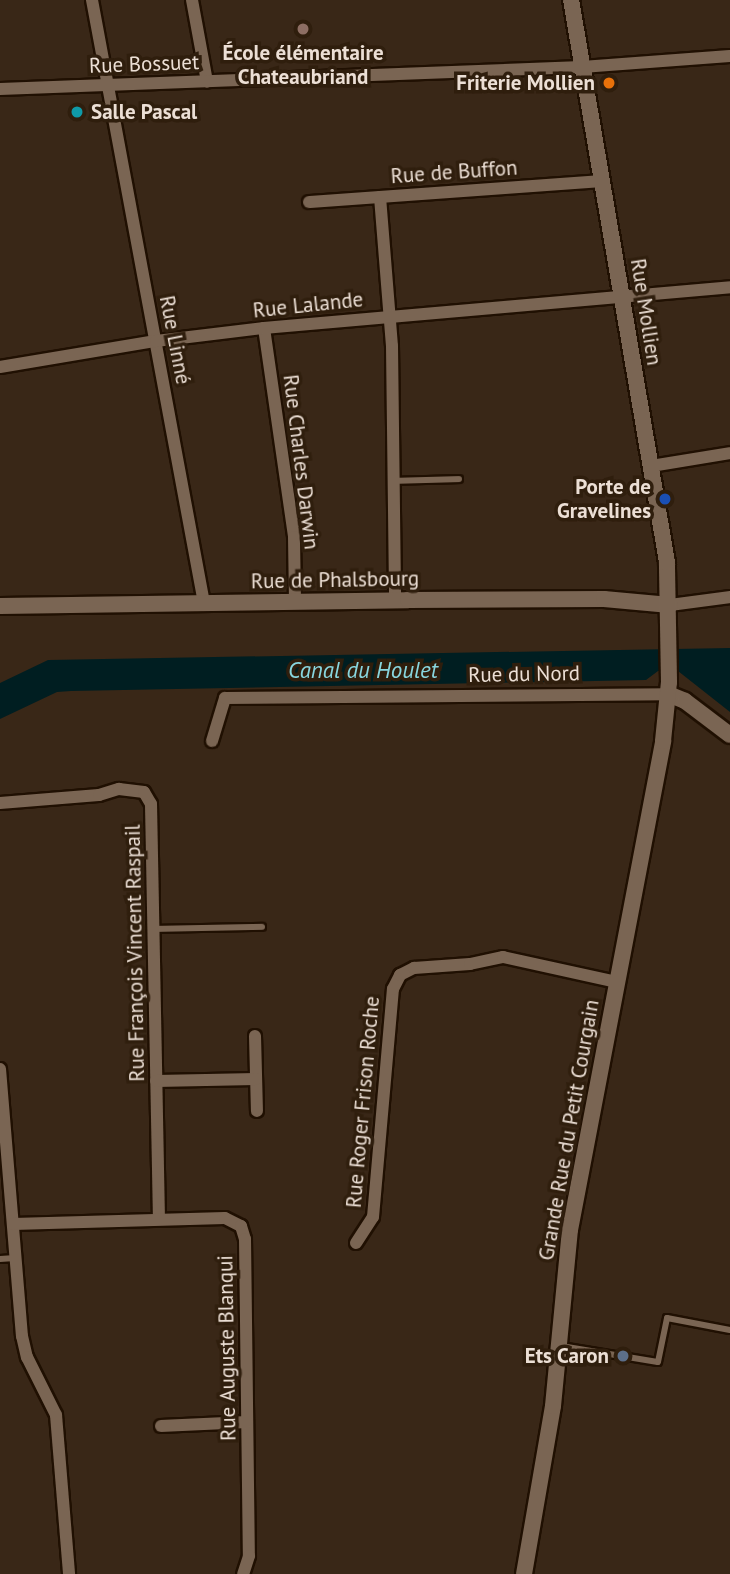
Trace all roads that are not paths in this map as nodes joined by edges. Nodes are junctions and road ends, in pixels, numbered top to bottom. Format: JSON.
{"nodes":[{"id":1,"x":92,"y":0,"type":"edge"},
{"id":2,"x":192,"y":0,"type":"edge"},
{"id":3,"x":571,"y":0,"type":"edge"},
{"id":4,"x":730,"y":56,"type":"edge"},
{"id":5,"x":582,"y":67,"type":"junction"},
{"id":6,"x":207,"y":82,"type":"junction"},
{"id":7,"x":108,"y":84,"type":"junction"},
{"id":8,"x":0,"y":89,"type":"edge"},
{"id":9,"x":603,"y":181,"type":"junction"},
{"id":10,"x":380,"y":197,"type":"junction"},
{"id":11,"x":309,"y":202,"type":"dead end"},
{"id":12,"x":730,"y":287,"type":"edge"},
{"id":13,"x":622,"y":295,"type":"junction"},
{"id":14,"x":390,"y":316,"type":"junction"},
{"id":15,"x":264,"y":328,"type":"junction"},
{"id":16,"x":156,"y":341,"type":"junction"},
{"id":17,"x":0,"y":367,"type":"edge"},
{"id":18,"x":730,"y":453,"type":"edge"},
{"id":19,"x":651,"y":466,"type":"junction"},
{"id":20,"x":459,"y":479,"type":"dead end"},
{"id":21,"x":393,"y":481,"type":"junction"},
{"id":22,"x":730,"y":597,"type":"edge"},
{"id":23,"x":295,"y":600,"type":"junction"},
{"id":24,"x":395,"y":600,"type":"junction"},
{"id":25,"x":204,"y":603,"type":"junction"},
{"id":26,"x":670,"y":605,"type":"junction"},
{"id":27,"x":0,"y":606,"type":"edge"},
{"id":28,"x":669,"y":674,"type":"joint"},
{"id":29,"x":668,"y":694,"type":"junction"},
{"id":30,"x":730,"y":735,"type":"edge"},
{"id":31,"x":212,"y":741,"type":"dead end"},
{"id":32,"x":0,"y":803,"type":"edge"},
{"id":33,"x":262,"y":927,"type":"dead end"},
{"id":34,"x":154,"y":929,"type":"junction"},
{"id":35,"x":617,"y":982,"type":"junction"},
{"id":36,"x":255,"y":1036,"type":"dead end"},
{"id":37,"x":0,"y":1069,"type":"edge"},
{"id":38,"x":256,"y":1079,"type":"junction"},
{"id":39,"x":156,"y":1081,"type":"junction"},
{"id":40,"x":257,"y":1111,"type":"dead end"},
{"id":41,"x":159,"y":1219,"type":"junction"},
{"id":42,"x":13,"y":1224,"type":"junction"},
{"id":43,"x":356,"y":1243,"type":"dead end"},
{"id":44,"x":15,"y":1258,"type":"junction"},
{"id":45,"x":0,"y":1259,"type":"edge"},
{"id":46,"x":730,"y":1330,"type":"edge"},
{"id":47,"x":559,"y":1345,"type":"junction"},
{"id":48,"x":247,"y":1422,"type":"junction"},
{"id":49,"x":162,"y":1426,"type":"dead end"},
{"id":50,"x":69,"y":1574,"type":"edge"},
{"id":51,"x":243,"y":1574,"type":"edge"},
{"id":52,"x":524,"y":1574,"type":"edge"}],
"edges":[{"from":1,"to":7,"type":"street","name":"Rue Linné"},
{"from":2,"to":6,"type":"street"},
{"from":3,"to":5,"type":"street","name":"Rue Mollien"},
{"from":4,"to":5,"type":"street","name":"Rue Bossuet"},
{"from":5,"to":6,"type":"street","name":"Rue Bossuet"},
{"from":5,"to":9,"type":"street","name":"Rue Mollien"},
{"from":6,"to":7,"type":"street","name":"Rue Bossuet"},
{"from":7,"to":8,"type":"street","name":"Rue Bossuet"},
{"from":7,"to":16,"type":"street","name":"Rue Linné"},
{"from":9,"to":10,"type":"street","name":"Rue de Buffon"},
{"from":9,"to":13,"type":"street","name":"Rue Mollien"},
{"from":10,"to":11,"type":"street","name":"Rue de Buffon"},
{"from":10,"to":14,"type":"street"},
{"from":12,"to":13,"type":"street","name":"Rue Lalande"},
{"from":13,"to":14,"type":"street","name":"Rue Lalande"},
{"from":13,"to":19,"type":"street","name":"Rue Mollien"},
{"from":14,"to":15,"type":"street","name":"Rue Lalande"},
{"from":14,"to":21,"type":"street"},
{"from":15,"to":16,"type":"street","name":"Rue Lalande"},
{"from":15,"to":23,"type":"street","name":"Rue Charles Darwin"},
{"from":16,"to":17,"type":"street","name":"Rue Lalande"},
{"from":16,"to":25,"type":"street","name":"Rue Linné"},
{"from":18,"to":19,"type":"street"},
{"from":19,"to":26,"type":"street","name":"Rue Mollien"},
{"from":20,"to":21,"type":"lane"},
{"from":21,"to":24,"type":"street"},
{"from":22,"to":26,"type":"street"},
{"from":23,"to":24,"type":"street","name":"Rue de Phalsbourg"},
{"from":23,"to":25,"type":"street","name":"Rue de Phalsbourg"},
{"from":24,"to":26,"type":"street","name":"Rue de Phalsbourg"},
{"from":25,"to":27,"type":"street","name":"Rue de Phalsbourg"},
{"from":26,"to":28,"type":"street","name":"Rue Mollien"},
{"from":28,"to":29,"type":"street","name":"Grande Rue du Petit Courgain"},
{"from":29,"to":30,"type":"street","name":"Rue du Nord"},
{"from":29,"to":31,"type":"street","name":"Rue du Nord"},
{"from":29,"to":35,"type":"street","name":"Grande Rue du Petit Courgain"},
{"from":32,"to":34,"type":"street","name":"Rue François Vincent Raspail"},
{"from":33,"to":34,"type":"lane"},
{"from":34,"to":39,"type":"street","name":"Rue François Vincent Raspail"},
{"from":35,"to":43,"type":"street","name":"Rue Roger Frison Roche"},
{"from":35,"to":47,"type":"street","name":"Grande Rue du Petit Courgain"},
{"from":36,"to":38,"type":"street"},
{"from":37,"to":42,"type":"street"},
{"from":38,"to":39,"type":"street"},
{"from":38,"to":40,"type":"street"},
{"from":39,"to":41,"type":"street","name":"Rue François Vincent Raspail"},
{"from":41,"to":42,"type":"street","name":"Rue Auguste Blanqui"},
{"from":41,"to":48,"type":"street","name":"Rue Auguste Blanqui"},
{"from":42,"to":44,"type":"street"},
{"from":44,"to":45,"type":"lane"},
{"from":44,"to":50,"type":"street"},
{"from":46,"to":47,"type":"lane"},
{"from":47,"to":52,"type":"street","name":"Grande Rue du Petit Courgain"},
{"from":48,"to":49,"type":"street"},
{"from":48,"to":51,"type":"street","name":"Rue Auguste Blanqui"}]}
